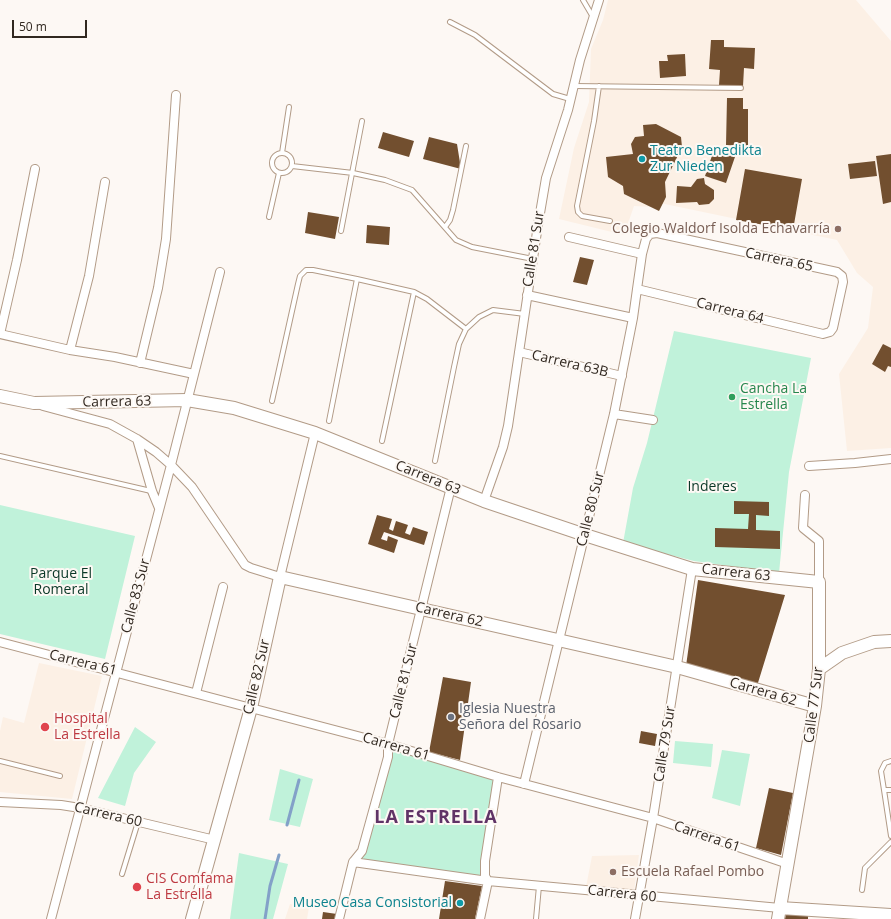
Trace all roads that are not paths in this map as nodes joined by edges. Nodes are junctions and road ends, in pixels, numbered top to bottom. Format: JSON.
{"nodes":[{"id":1,"x":583,"y":0,"type":"edge"},
{"id":2,"x":599,"y":0,"type":"edge"},
{"id":3,"x":593,"y":17,"type":"junction"},
{"id":4,"x":450,"y":22,"type":"dead end"},
{"id":5,"x":574,"y":86,"type":"junction"},
{"id":6,"x":599,"y":86,"type":"junction"},
{"id":7,"x":741,"y":88,"type":"dead end"},
{"id":8,"x":176,"y":95,"type":"dead end"},
{"id":9,"x":570,"y":99,"type":"junction"},
{"id":10,"x":289,"y":107,"type":"dead end"},
{"id":11,"x":362,"y":121,"type":"dead end"},
{"id":12,"x":466,"y":146,"type":"dead end"},
{"id":13,"x":282,"y":153,"type":"junction"},
{"id":14,"x":292,"y":166,"type":"junction"},
{"id":15,"x":35,"y":169,"type":"dead end"},
{"id":16,"x":279,"y":173,"type":"junction"},
{"id":17,"x":352,"y":173,"type":"junction"},
{"id":18,"x":105,"y":182,"type":"dead end"},
{"id":19,"x":268,"y":217,"type":"dead end"},
{"id":20,"x":610,"y":222,"type":"dead end"},
{"id":21,"x":445,"y":227,"type":"junction"},
{"id":22,"x":341,"y":231,"type":"dead end"},
{"id":23,"x":650,"y":234,"type":"joint"},
{"id":24,"x":569,"y":237,"type":"dead end"},
{"id":25,"x":642,"y":254,"type":"junction"},
{"id":26,"x":533,"y":259,"type":"junction"},
{"id":27,"x":220,"y":272,"type":"dead end"},
{"id":28,"x":357,"y":279,"type":"junction"},
{"id":29,"x":637,"y":289,"type":"junction"},
{"id":30,"x":414,"y":292,"type":"junction"},
{"id":31,"x":527,"y":295,"type":"junction"},
{"id":32,"x":525,"y":314,"type":"junction"},
{"id":33,"x":633,"y":318,"type":"junction"},
{"id":34,"x":466,"y":329,"type":"junction"},
{"id":35,"x":0,"y":334,"type":"edge"},
{"id":36,"x":824,"y":334,"type":"joint"},
{"id":37,"x":70,"y":350,"type":"junction"},
{"id":38,"x":519,"y":352,"type":"junction"},
{"id":39,"x":140,"y":363,"type":"junction"},
{"id":40,"x":194,"y":374,"type":"junction"},
{"id":41,"x":622,"y":376,"type":"junction"},
{"id":42,"x":0,"y":396,"type":"edge"},
{"id":43,"x":187,"y":400,"type":"junction"},
{"id":44,"x":272,"y":401,"type":"dead end"},
{"id":45,"x":34,"y":403,"type":"junction"},
{"id":46,"x":614,"y":414,"type":"junction"},
{"id":47,"x":653,"y":420,"type":"dead end"},
{"id":48,"x":329,"y":421,"type":"dead end"},
{"id":49,"x":315,"y":432,"type":"junction"},
{"id":50,"x":137,"y":438,"type":"junction"},
{"id":51,"x":382,"y":441,"type":"dead end"},
{"id":52,"x":0,"y":456,"type":"edge"},
{"id":53,"x":891,"y":459,"type":"edge"},
{"id":54,"x":435,"y":461,"type":"dead end"},
{"id":55,"x":171,"y":465,"type":"junction"},
{"id":56,"x":809,"y":466,"type":"dead end"},
{"id":57,"x":451,"y":487,"type":"junction"},
{"id":58,"x":152,"y":491,"type":"junction"},
{"id":59,"x":805,"y":496,"type":"dead end"},
{"id":60,"x":484,"y":501,"type":"junction"},
{"id":61,"x":159,"y":508,"type":"junction"},
{"id":62,"x":585,"y":536,"type":"junction"},
{"id":63,"x":692,"y":569,"type":"junction"},
{"id":64,"x":280,"y":577,"type":"junction"},
{"id":65,"x":819,"y":582,"type":"junction"},
{"id":66,"x":223,"y":587,"type":"dead end"},
{"id":67,"x":421,"y":609,"type":"junction"},
{"id":68,"x":559,"y":640,"type":"junction"},
{"id":69,"x":0,"y":642,"type":"edge"},
{"id":70,"x":891,"y":642,"type":"edge"},
{"id":71,"x":677,"y":667,"type":"junction"},
{"id":72,"x":819,"y":669,"type":"junction"},
{"id":73,"x":116,"y":671,"type":"junction"},
{"id":74,"x":196,"y":693,"type":"junction"},
{"id":75,"x":815,"y":706,"type":"junction"},
{"id":76,"x":251,"y":708,"type":"junction"},
{"id":77,"x":388,"y":744,"type":"junction"},
{"id":78,"x":0,"y":761,"type":"edge"},
{"id":79,"x":891,"y":761,"type":"edge"},
{"id":80,"x":60,"y":776,"type":"dead end"},
{"id":81,"x":498,"y":777,"type":"junction"},
{"id":82,"x":524,"y":784,"type":"junction"},
{"id":83,"x":884,"y":790,"type":"junction"},
{"id":84,"x":891,"y":790,"type":"edge"},
{"id":85,"x":0,"y":802,"type":"edge"},
{"id":86,"x":80,"y":808,"type":"junction"},
{"id":87,"x":653,"y":818,"type":"junction"},
{"id":88,"x":138,"y":822,"type":"junction"},
{"id":89,"x":891,"y":836,"type":"edge"},
{"id":90,"x":215,"y":840,"type":"junction"},
{"id":91,"x":891,"y":842,"type":"edge"},
{"id":92,"x":353,"y":862,"type":"junction"},
{"id":93,"x":788,"y":864,"type":"junction"},
{"id":94,"x":122,"y":874,"type":"dead end"},
{"id":95,"x":488,"y":881,"type":"junction"},
{"id":96,"x":539,"y":886,"type":"junction"},
{"id":97,"x":862,"y":890,"type":"dead end"},
{"id":98,"x":639,"y":896,"type":"junction"},
{"id":99,"x":779,"y":914,"type":"edge"},
{"id":100,"x":891,"y":915,"type":"edge"},
{"id":101,"x":51,"y":919,"type":"edge"},
{"id":102,"x":192,"y":919,"type":"edge"},
{"id":103,"x":339,"y":919,"type":"edge"},
{"id":104,"x":480,"y":919,"type":"edge"},
{"id":105,"x":536,"y":919,"type":"edge"},
{"id":106,"x":635,"y":919,"type":"edge"}],
"edges":[{"from":1,"to":3,"type":"lane"},
{"from":2,"to":3,"type":"street","name":"Calle 81 Sur"},
{"from":3,"to":5,"type":"street","name":"Calle 81 Sur"},
{"from":4,"to":9,"type":"lane"},
{"from":5,"to":6,"type":"lane"},
{"from":5,"to":9,"type":"street","name":"Calle 81 Sur"},
{"from":6,"to":7,"type":"lane"},
{"from":6,"to":20,"type":"lane"},
{"from":8,"to":39,"type":"street"},
{"from":9,"to":26,"type":"street","name":"Calle 81 Sur"},
{"from":10,"to":13,"type":"lane"},
{"from":11,"to":17,"type":"lane"},
{"from":12,"to":21,"type":"lane"},
{"from":13,"to":14,"type":"lane"},
{"from":13,"to":16,"type":"lane"},
{"from":14,"to":16,"type":"lane"},
{"from":14,"to":17,"type":"lane"},
{"from":15,"to":35,"type":"street"},
{"from":16,"to":19,"type":"lane"},
{"from":17,"to":21,"type":"lane"},
{"from":17,"to":22,"type":"lane"},
{"from":18,"to":37,"type":"street"},
{"from":21,"to":26,"type":"lane"},
{"from":23,"to":25,"type":"street","name":"Calle 80 Sur"},
{"from":23,"to":36,"type":"street","name":"Carrera 65"},
{"from":24,"to":25,"type":"street"},
{"from":25,"to":29,"type":"street","name":"Calle 80 Sur"},
{"from":26,"to":31,"type":"street","name":"Calle 81 Sur"},
{"from":27,"to":40,"type":"street","name":"Calle 83 Sur"},
{"from":28,"to":30,"type":"lane"},
{"from":28,"to":44,"type":"lane"},
{"from":28,"to":48,"type":"lane"},
{"from":29,"to":33,"type":"street","name":"Calle 80 Sur"},
{"from":29,"to":36,"type":"street","name":"Carrera 64"},
{"from":30,"to":34,"type":"lane"},
{"from":30,"to":51,"type":"lane"},
{"from":31,"to":32,"type":"street","name":"Calle 81 Sur"},
{"from":31,"to":33,"type":"street"},
{"from":32,"to":34,"type":"lane"},
{"from":32,"to":38,"type":"street","name":"Calle 81 Sur"},
{"from":33,"to":41,"type":"street","name":"Calle 80 Sur"},
{"from":34,"to":54,"type":"lane"},
{"from":35,"to":37,"type":"street"},
{"from":37,"to":39,"type":"street"},
{"from":38,"to":41,"type":"street","name":"Carrera 63B"},
{"from":38,"to":60,"type":"street","name":"Calle 81 Sur"},
{"from":39,"to":40,"type":"street"},
{"from":40,"to":43,"type":"street","name":"Calle 83 Sur"},
{"from":41,"to":46,"type":"street","name":"Calle 80 Sur"},
{"from":42,"to":45,"type":"street","name":"Carrera 62"},
{"from":43,"to":45,"type":"street","name":"Carrera 63"},
{"from":43,"to":49,"type":"street","name":"Carrera 63"},
{"from":43,"to":55,"type":"street","name":"Calle 83 Sur"},
{"from":45,"to":50,"type":"street","name":"Carrera 62"},
{"from":46,"to":47,"type":"street"},
{"from":46,"to":62,"type":"street","name":"Calle 80 Sur"},
{"from":49,"to":57,"type":"street","name":"Carrera 63"},
{"from":49,"to":64,"type":"street","name":"Calle 82 Sur"},
{"from":50,"to":55,"type":"street","name":"Carrera 62"},
{"from":50,"to":58,"type":"street"},
{"from":52,"to":58,"type":"lane"},
{"from":53,"to":56,"type":"street"},
{"from":55,"to":61,"type":"street","name":"Calle 83 Sur"},
{"from":55,"to":64,"type":"street","name":"Carrera 62"},
{"from":57,"to":60,"type":"street","name":"Carrera 63"},
{"from":57,"to":67,"type":"street","name":"Calle 81 Sur"},
{"from":58,"to":61,"type":"street"},
{"from":59,"to":65,"type":"street","name":"Calle 77 Sur"},
{"from":60,"to":62,"type":"street","name":"Carrera 63"},
{"from":61,"to":73,"type":"street","name":"Calle 83 Sur"},
{"from":62,"to":63,"type":"street","name":"Carrera 63"},
{"from":62,"to":68,"type":"street","name":"Calle 80 Sur"},
{"from":63,"to":65,"type":"street","name":"Carrera 63"},
{"from":63,"to":71,"type":"street","name":"Calle 79 Sur"},
{"from":64,"to":67,"type":"street","name":"Carrera 62"},
{"from":64,"to":76,"type":"street","name":"Calle 82 Sur"},
{"from":65,"to":72,"type":"street","name":"Calle 77 Sur"},
{"from":66,"to":74,"type":"street"},
{"from":67,"to":68,"type":"street","name":"Carrera 62"},
{"from":67,"to":77,"type":"street","name":"Calle 81 Sur"},
{"from":68,"to":71,"type":"street","name":"Carrera 62"},
{"from":68,"to":82,"type":"street","name":"Calle 80 Sur"},
{"from":69,"to":73,"type":"street","name":"Carrera 61"},
{"from":70,"to":72,"type":"street"},
{"from":71,"to":75,"type":"street","name":"Carrera 62"},
{"from":71,"to":87,"type":"street","name":"Calle 79 Sur"},
{"from":72,"to":75,"type":"street","name":"Calle 77 Sur"},
{"from":73,"to":74,"type":"street","name":"Carrera 61"},
{"from":73,"to":86,"type":"street","name":"Calle 83 Sur"},
{"from":74,"to":76,"type":"street","name":"Carrera 61"},
{"from":75,"to":93,"type":"street","name":"Calle 77 Sur"},
{"from":76,"to":77,"type":"street","name":"Carrera 61"},
{"from":76,"to":90,"type":"street","name":"Calle 82 Sur"},
{"from":77,"to":81,"type":"street","name":"Carrera 61"},
{"from":77,"to":92,"type":"street","name":"Calle 81 Sur"},
{"from":78,"to":80,"type":"lane"},
{"from":79,"to":83,"type":"lane"},
{"from":81,"to":82,"type":"street","name":"Carrera 61"},
{"from":81,"to":95,"type":"street"},
{"from":82,"to":87,"type":"street","name":"Carrera 61"},
{"from":83,"to":84,"type":"lane"},
{"from":83,"to":89,"type":"lane"},
{"from":85,"to":86,"type":"street","name":"Carrera 60"},
{"from":86,"to":88,"type":"street","name":"Carrera 60"},
{"from":86,"to":101,"type":"street","name":"Calle 83 Sur"},
{"from":87,"to":93,"type":"street","name":"Carrera 61"},
{"from":87,"to":98,"type":"street","name":"Calle 79 Sur"},
{"from":88,"to":90,"type":"street","name":"Carrera 60"},
{"from":88,"to":94,"type":"lane"},
{"from":90,"to":102,"type":"street","name":"Calle 82 Sur"},
{"from":91,"to":97,"type":"lane"},
{"from":92,"to":95,"type":"street","name":"Carrera 60"},
{"from":92,"to":103,"type":"street","name":"Calle 81 Sur"},
{"from":93,"to":99,"type":"street","name":"Calle 77 Sur"},
{"from":95,"to":96,"type":"street","name":"Carrera 60"},
{"from":95,"to":104,"type":"street"},
{"from":96,"to":98,"type":"street","name":"Carrera 60"},
{"from":96,"to":105,"type":"lane"},
{"from":98,"to":99,"type":"street","name":"Carrera 60"},
{"from":98,"to":106,"type":"street","name":"Calle 79 Sur"},
{"from":99,"to":100,"type":"street","name":"Carrera 60"}]}
